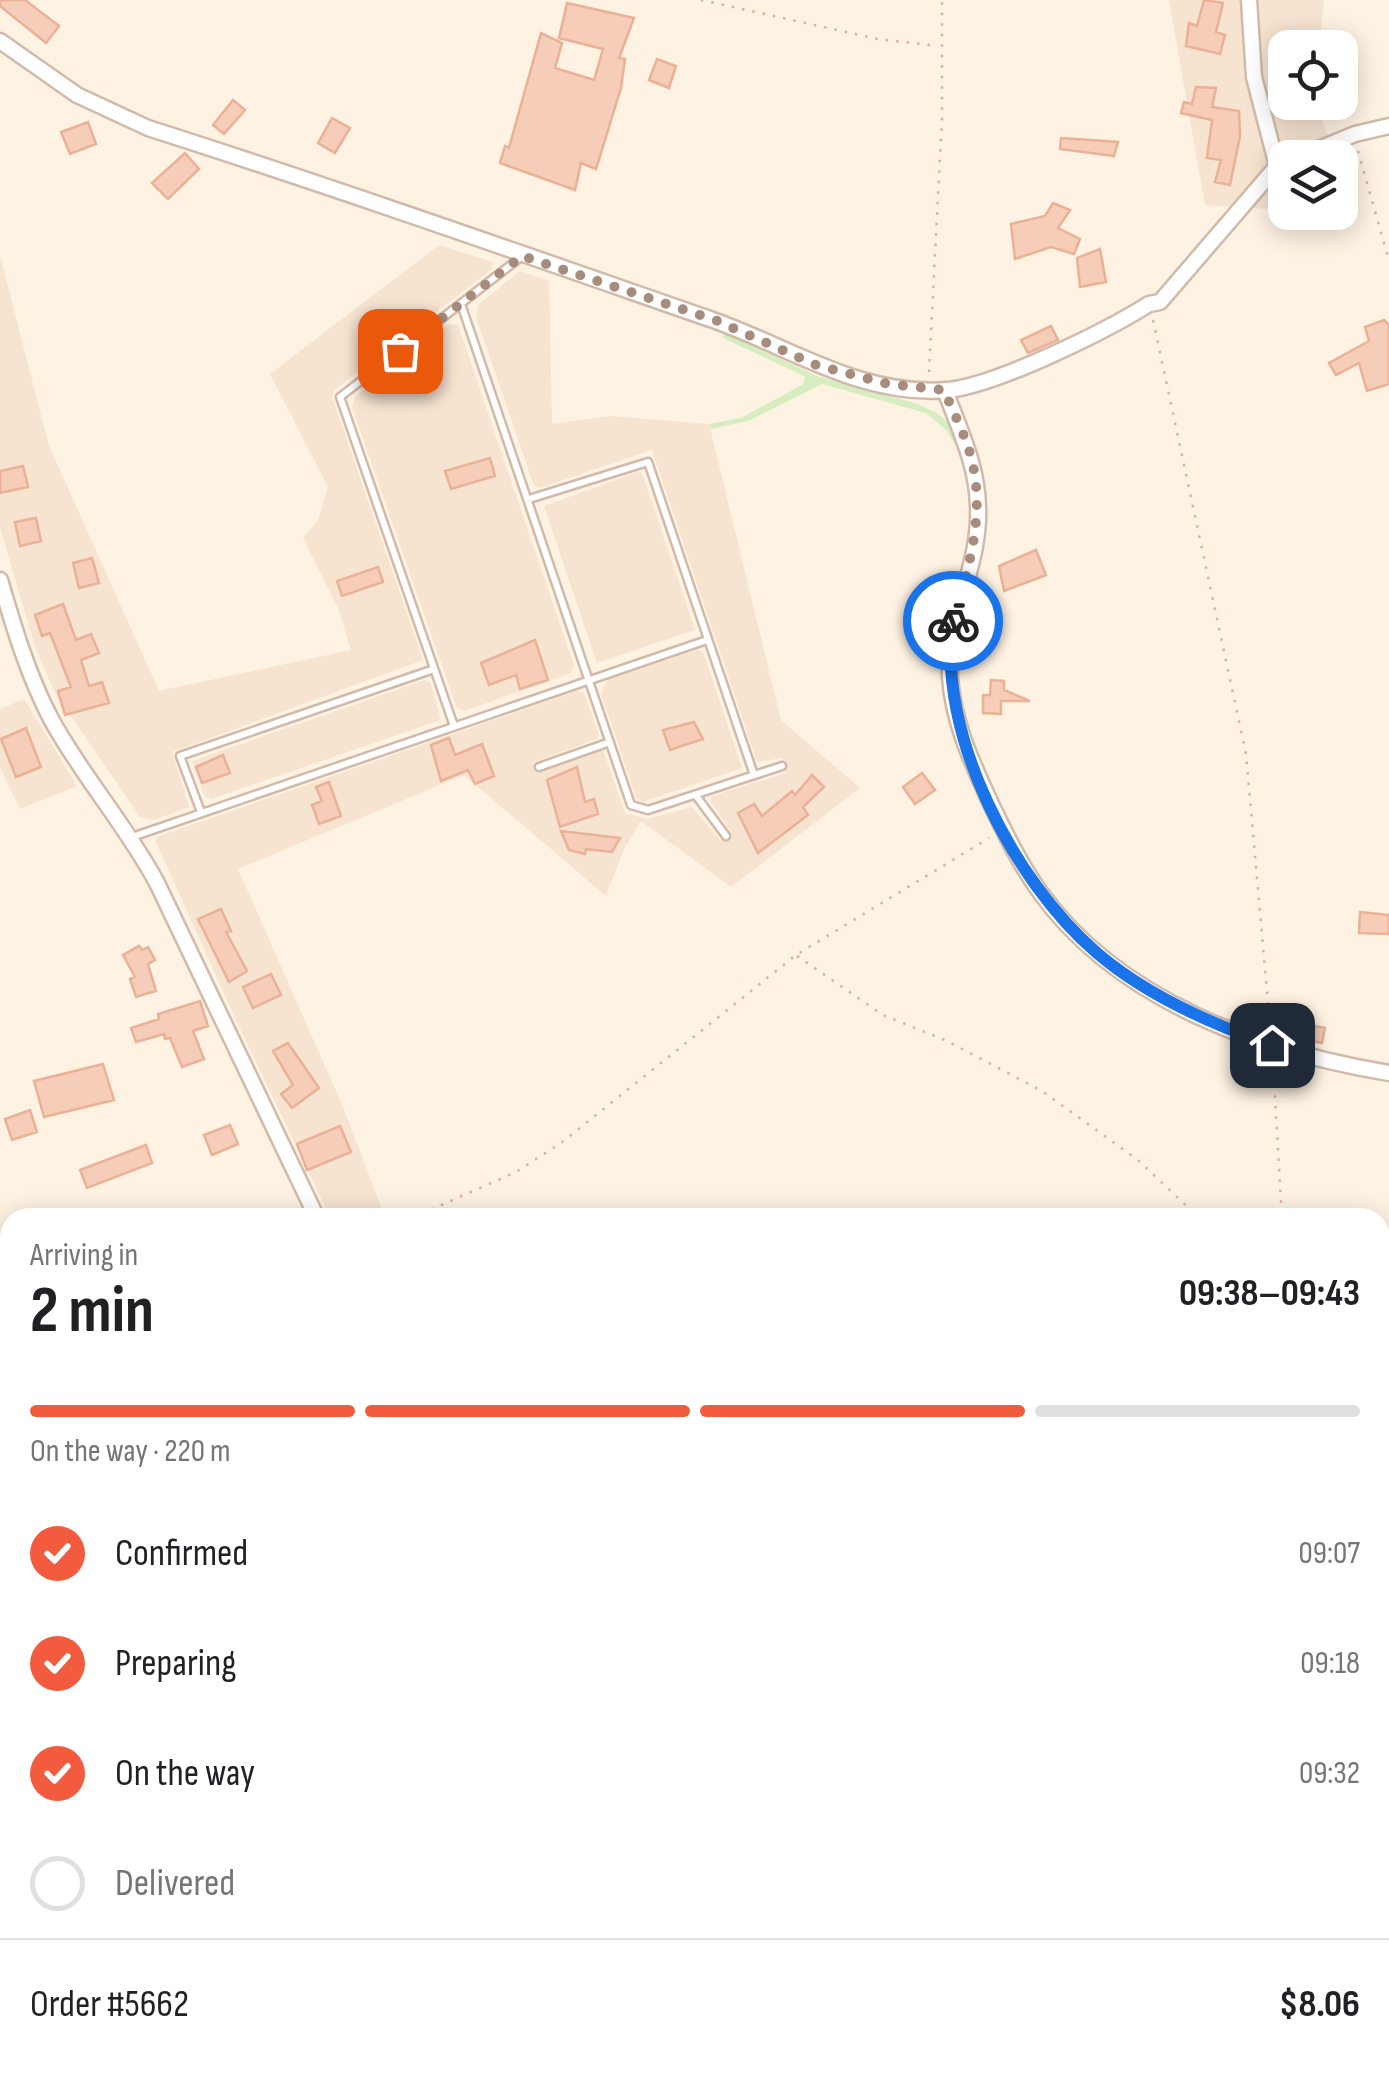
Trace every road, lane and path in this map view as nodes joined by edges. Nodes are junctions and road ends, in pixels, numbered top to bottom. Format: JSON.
{"nodes":[{"id":1,"x":701,"y":0,"type":"edge"},
{"id":2,"x":942,"y":0,"type":"edge"},
{"id":3,"x":1248,"y":0,"type":"edge"},
{"id":4,"x":0,"y":41,"type":"edge"},
{"id":5,"x":939,"y":46,"type":"junction"},
{"id":6,"x":1389,"y":126,"type":"edge"},
{"id":7,"x":1355,"y":134,"type":"junction"},
{"id":8,"x":1271,"y":140,"type":"edge"},
{"id":9,"x":1340,"y":140,"type":"edge"},
{"id":10,"x":1268,"y":179,"type":"edge"},
{"id":11,"x":522,"y":256,"type":"junction"},
{"id":12,"x":1389,"y":260,"type":"edge"},
{"id":13,"x":461,"y":304,"type":"junction"},
{"id":14,"x":1150,"y":304,"type":"junction"},
{"id":15,"x":929,"y":372,"type":"dead end"},
{"id":16,"x":944,"y":390,"type":"junction"},
{"id":17,"x":529,"y":499,"type":"junction"},
{"id":18,"x":0,"y":580,"type":"edge"},
{"id":19,"x":706,"y":640,"type":"junction"},
{"id":20,"x":434,"y":669,"type":"junction"},
{"id":21,"x":588,"y":679,"type":"junction"},
{"id":22,"x":454,"y":726,"type":"junction"},
{"id":23,"x":610,"y":742,"type":"junction"},
{"id":24,"x":782,"y":766,"type":"dead end"},
{"id":25,"x":539,"y":767,"type":"dead end"},
{"id":26,"x":754,"y":775,"type":"junction"},
{"id":27,"x":696,"y":796,"type":"junction"},
{"id":28,"x":201,"y":812,"type":"junction"},
{"id":29,"x":1004,"y":830,"type":"junction"},
{"id":30,"x":132,"y":836,"type":"junction"},
{"id":31,"x":726,"y":836,"type":"dead end"},
{"id":32,"x":796,"y":955,"type":"junction"},
{"id":33,"x":1272,"y":1045,"type":"junction"},
{"id":34,"x":1389,"y":1073,"type":"edge"},
{"id":35,"x":312,"y":1208,"type":"edge"},
{"id":36,"x":435,"y":1208,"type":"edge"},
{"id":37,"x":1188,"y":1208,"type":"edge"},
{"id":38,"x":1281,"y":1208,"type":"edge"}],
"edges":[{"from":1,"to":5,"type":"path"},
{"from":2,"to":5,"type":"path"},
{"from":3,"to":8,"type":"street"},
{"from":4,"to":11,"type":"street"},
{"from":5,"to":15,"type":"path"},
{"from":6,"to":7,"type":"street"},
{"from":7,"to":9,"type":"street"},
{"from":7,"to":12,"type":"path"},
{"from":10,"to":14,"type":"street"},
{"from":11,"to":13,"type":"lane"},
{"from":11,"to":16,"type":"street"},
{"from":13,"to":17,"type":"lane"},
{"from":13,"to":20,"type":"lane"},
{"from":14,"to":16,"type":"street"},
{"from":14,"to":33,"type":"path"},
{"from":16,"to":29,"type":"street"},
{"from":17,"to":19,"type":"lane"},
{"from":17,"to":21,"type":"lane"},
{"from":18,"to":30,"type":"street"},
{"from":19,"to":21,"type":"lane"},
{"from":19,"to":26,"type":"lane"},
{"from":20,"to":22,"type":"lane"},
{"from":20,"to":28,"type":"lane"},
{"from":21,"to":22,"type":"lane"},
{"from":21,"to":23,"type":"lane"},
{"from":22,"to":28,"type":"lane"},
{"from":23,"to":25,"type":"lane"},
{"from":23,"to":27,"type":"lane"},
{"from":24,"to":26,"type":"lane"},
{"from":26,"to":27,"type":"lane"},
{"from":27,"to":31,"type":"lane"},
{"from":28,"to":30,"type":"lane"},
{"from":29,"to":32,"type":"path"},
{"from":29,"to":33,"type":"street"},
{"from":30,"to":35,"type":"street"},
{"from":32,"to":36,"type":"path"},
{"from":32,"to":37,"type":"path"},
{"from":33,"to":34,"type":"street"},
{"from":33,"to":38,"type":"path"}]}
